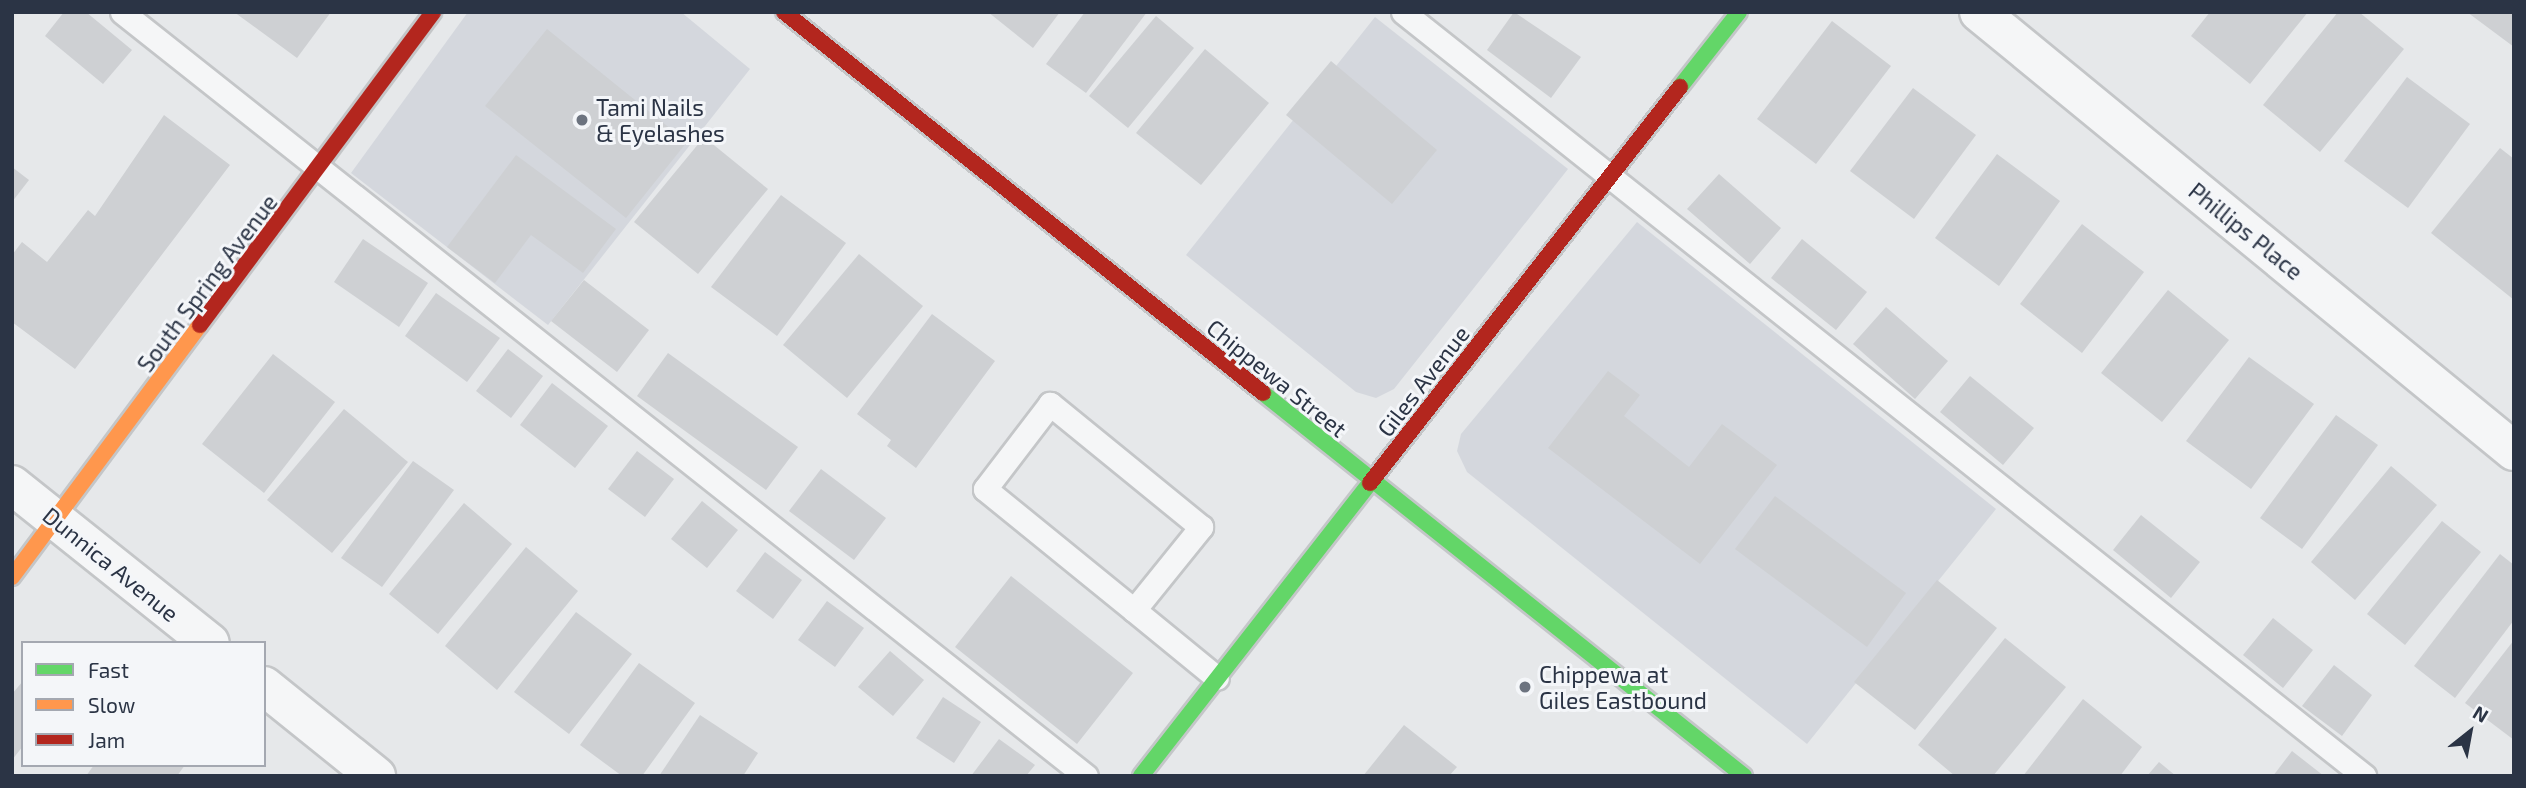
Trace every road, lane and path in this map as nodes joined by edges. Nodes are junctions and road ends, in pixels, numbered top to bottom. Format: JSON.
{"nodes":[{"id":1,"x":122,"y":12,"type":"edge"},
{"id":2,"x":433,"y":12,"type":"edge"},
{"id":3,"x":783,"y":12,"type":"edge"},
{"id":4,"x":1403,"y":12,"type":"edge"},
{"id":5,"x":1739,"y":12,"type":"edge"},
{"id":6,"x":1979,"y":12,"type":"edge"},
{"id":7,"x":320,"y":170,"type":"junction"},
{"id":8,"x":1609,"y":177,"type":"junction"},
{"id":9,"x":2514,"y":451,"type":"edge"},
{"id":10,"x":1373,"y":484,"type":"junction"},
{"id":11,"x":12,"y":485,"type":"edge"},
{"id":12,"x":57,"y":520,"type":"junction"},
{"id":13,"x":12,"y":577,"type":"edge"},
{"id":14,"x":1134,"y":610,"type":"junction"},
{"id":15,"x":208,"y":641,"type":"edge"},
{"id":16,"x":1217,"y":677,"type":"junction"},
{"id":17,"x":266,"y":688,"type":"edge"},
{"id":18,"x":376,"y":776,"type":"edge"},
{"id":19,"x":1086,"y":776,"type":"edge"},
{"id":20,"x":1141,"y":776,"type":"edge"},
{"id":21,"x":1744,"y":776,"type":"edge"},
{"id":22,"x":2364,"y":776,"type":"edge"}],
"edges":[{"from":1,"to":7,"type":"lane"},
{"from":2,"to":7,"type":"street","name":"South Spring Avenue"},
{"from":3,"to":10,"type":"street","name":"Chippewa Street"},
{"from":4,"to":8,"type":"lane"},
{"from":5,"to":8,"type":"street","name":"Giles Avenue"},
{"from":6,"to":9,"type":"street","name":"Phillips Place"},
{"from":7,"to":12,"type":"street","name":"South Spring Avenue"},
{"from":7,"to":19,"type":"lane"},
{"from":8,"to":10,"type":"street","name":"Giles Avenue"},
{"from":8,"to":22,"type":"lane"},
{"from":10,"to":16,"type":"street","name":"Giles Avenue"},
{"from":10,"to":21,"type":"street","name":"Chippewa Street"},
{"from":11,"to":12,"type":"street","name":"Dunnica Avenue"},
{"from":12,"to":13,"type":"street","name":"South Spring Avenue"},
{"from":12,"to":15,"type":"street","name":"Dunnica Avenue"},
{"from":14,"to":14,"type":"lane"},
{"from":14,"to":16,"type":"lane"},
{"from":16,"to":20,"type":"street","name":"Giles Avenue"},
{"from":17,"to":18,"type":"street"}]}
